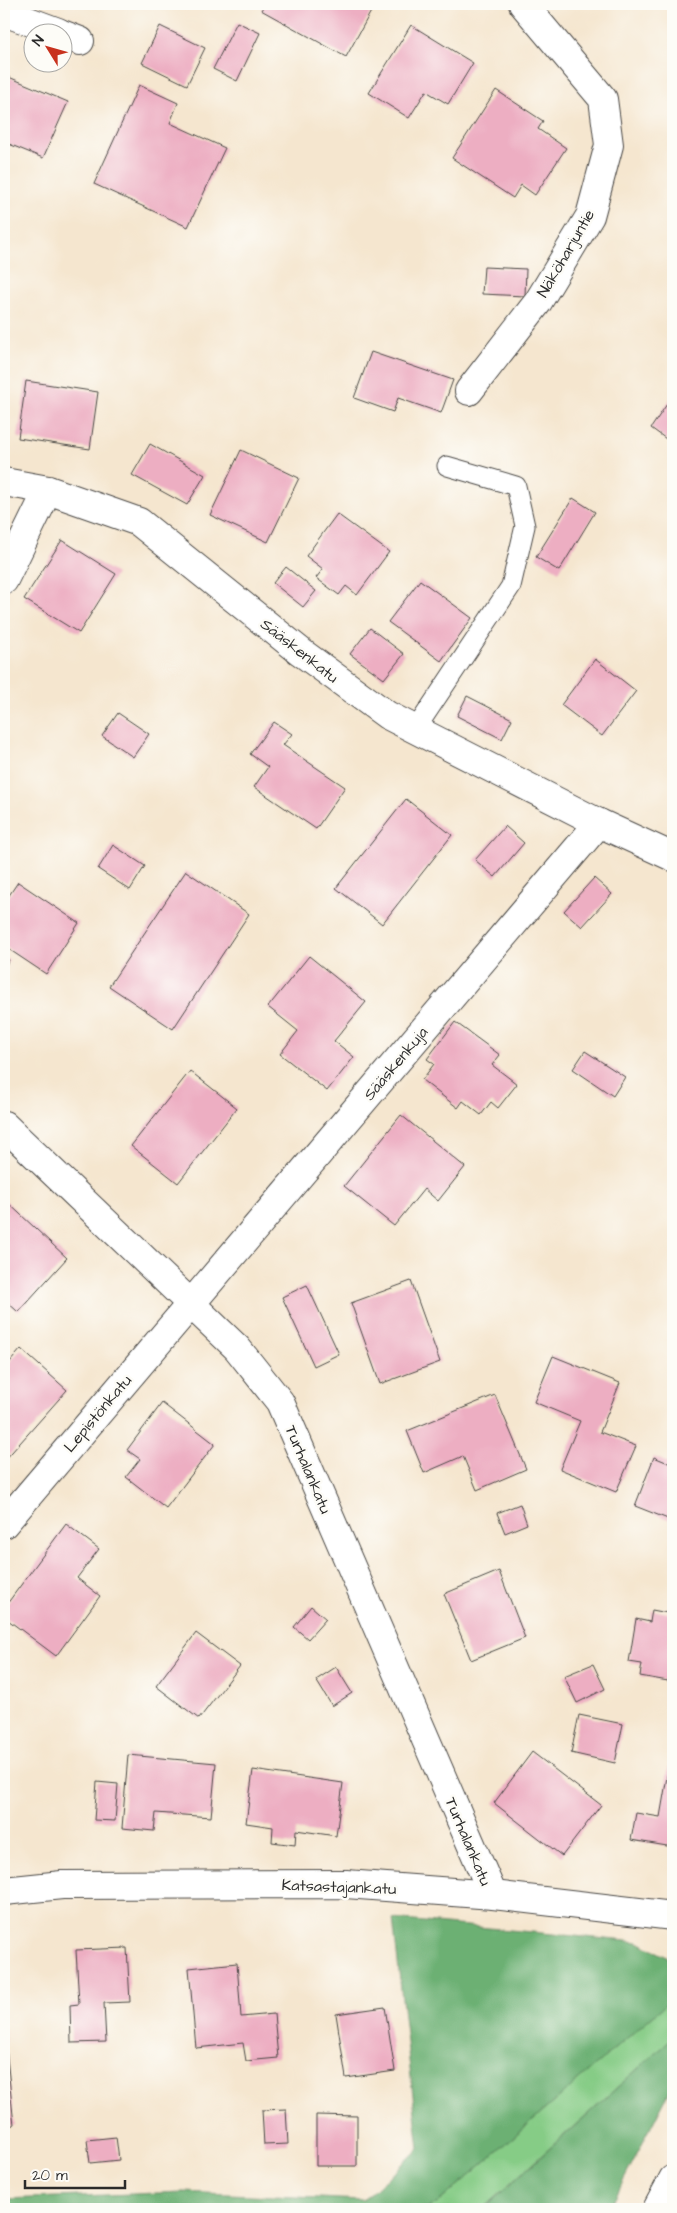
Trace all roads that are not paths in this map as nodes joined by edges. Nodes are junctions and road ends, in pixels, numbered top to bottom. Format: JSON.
{"nodes":[{"id":1,"x":523,"y":4,"type":"edge"},
{"id":2,"x":4,"y":12,"type":"edge"},
{"id":3,"x":30,"y":22,"type":"edge"},
{"id":4,"x":469,"y":391,"type":"dead end"},
{"id":5,"x":447,"y":466,"type":"dead end"},
{"id":6,"x":4,"y":482,"type":"edge"},
{"id":7,"x":48,"y":490,"type":"junction"},
{"id":8,"x":4,"y":580,"type":"edge"},
{"id":9,"x":415,"y":730,"type":"junction"},
{"id":10,"x":599,"y":823,"type":"junction"},
{"id":11,"x":673,"y":857,"type":"edge"},
{"id":12,"x":4,"y":1125,"type":"edge"},
{"id":13,"x":191,"y":1303,"type":"junction"},
{"id":14,"x":4,"y":1524,"type":"edge"},
{"id":15,"x":4,"y":1890,"type":"edge"},
{"id":16,"x":492,"y":1895,"type":"junction"},
{"id":17,"x":673,"y":1916,"type":"edge"},
{"id":18,"x":673,"y":2178,"type":"edge"},
{"id":19,"x":657,"y":2209,"type":"edge"}],
"edges":[{"from":1,"to":4,"type":"street","name":"Näköharjuntie"},
{"from":2,"to":3,"type":"street"},
{"from":5,"to":9,"type":"lane"},
{"from":6,"to":7,"type":"street","name":"Sääskenkatu"},
{"from":7,"to":8,"type":"street"},
{"from":7,"to":9,"type":"street","name":"Sääskenkatu"},
{"from":9,"to":10,"type":"street","name":"Sääskenkatu"},
{"from":10,"to":11,"type":"street","name":"Sääskenkatu"},
{"from":10,"to":13,"type":"street","name":"Sääskenkuja"},
{"from":12,"to":13,"type":"street","name":"Turhalankatu"},
{"from":13,"to":14,"type":"street","name":"Lepistönkatu"},
{"from":13,"to":16,"type":"street","name":"Turhalankatu"},
{"from":15,"to":16,"type":"street","name":"Katsastajankatu"},
{"from":16,"to":17,"type":"street","name":"Katsastajankatu"},
{"from":18,"to":19,"type":"street"}]}
